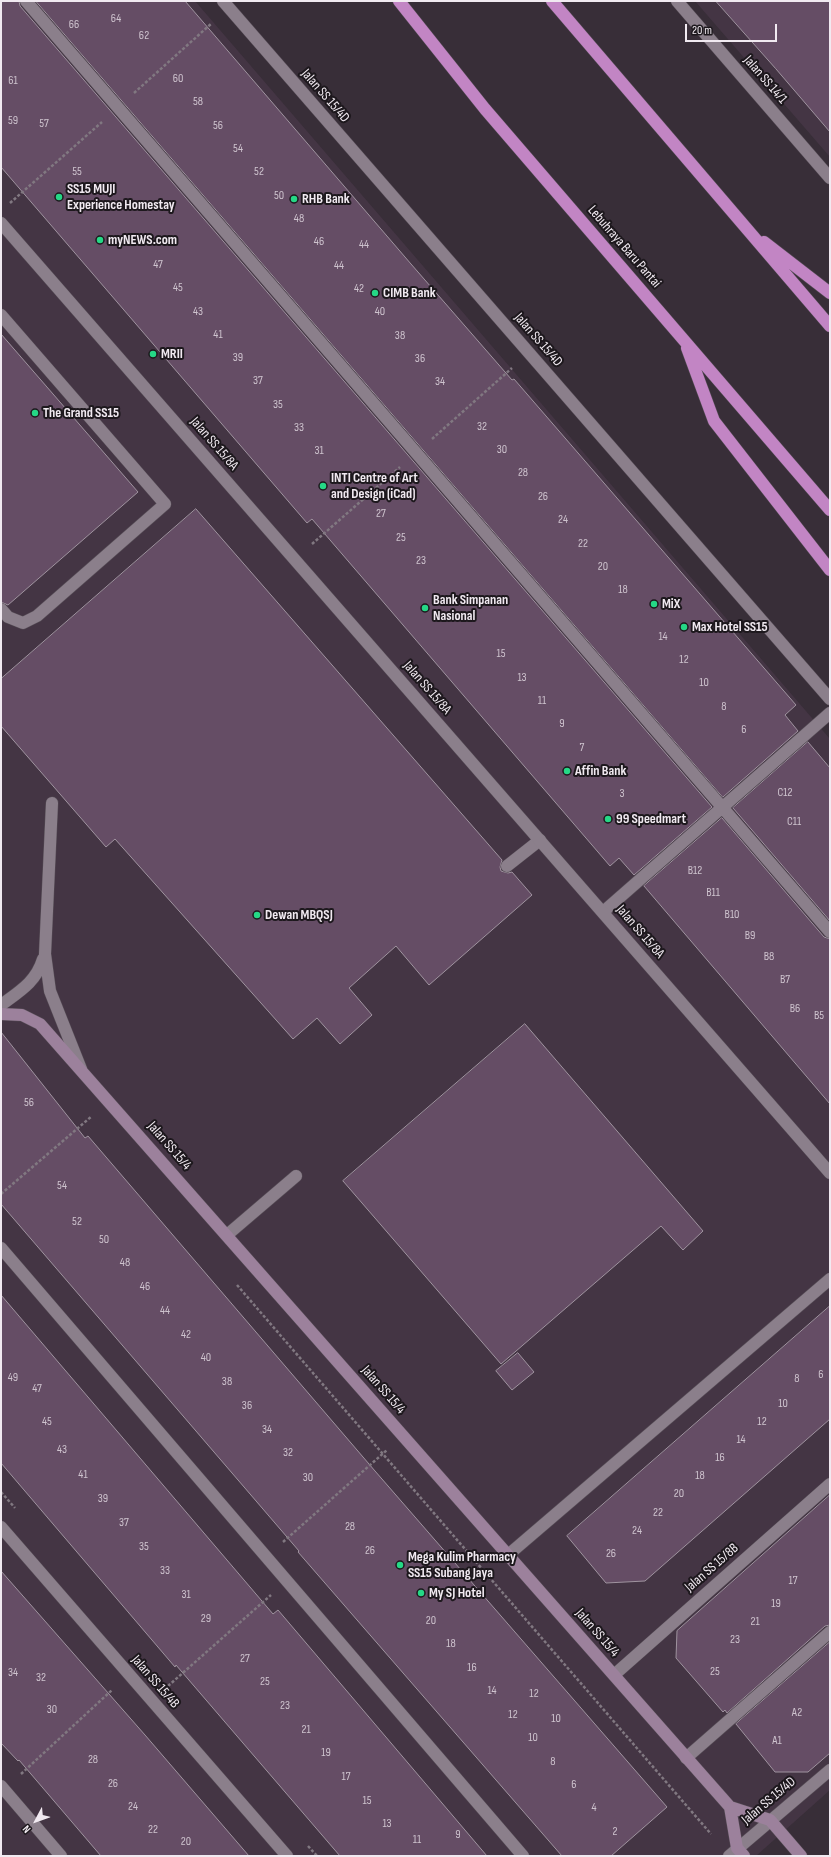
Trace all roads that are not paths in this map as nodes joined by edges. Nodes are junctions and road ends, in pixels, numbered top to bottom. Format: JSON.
{"nodes":[{"id":1,"x":26,"y":1,"type":"edge"},
{"id":2,"x":223,"y":1,"type":"edge"},
{"id":3,"x":399,"y":1,"type":"edge"},
{"id":4,"x":552,"y":1,"type":"edge"},
{"id":5,"x":677,"y":1,"type":"edge"},
{"id":6,"x":830,"y":178,"type":"edge"},
{"id":7,"x":1,"y":222,"type":"edge"},
{"id":8,"x":744,"y":226,"type":"junction"},
{"id":9,"x":830,"y":292,"type":"edge"},
{"id":10,"x":1,"y":314,"type":"edge"},
{"id":11,"x":830,"y":326,"type":"edge"},
{"id":12,"x":684,"y":340,"type":"junction"},
{"id":13,"x":830,"y":510,"type":"edge"},
{"id":14,"x":830,"y":570,"type":"edge"},
{"id":15,"x":1,"y":609,"type":"edge"},
{"id":16,"x":830,"y":699,"type":"edge"},
{"id":17,"x":830,"y":713,"type":"edge"},
{"id":18,"x":52,"y":803,"type":"dead end"},
{"id":19,"x":722,"y":808,"type":"junction"},
{"id":20,"x":540,"y":840,"type":"junction"},
{"id":21,"x":507,"y":866,"type":"dead end"},
{"id":22,"x":603,"y":912,"type":"junction"},
{"id":23,"x":830,"y":932,"type":"edge"},
{"id":24,"x":45,"y":954,"type":"junction"},
{"id":25,"x":1,"y":1004,"type":"edge"},
{"id":26,"x":1,"y":1014,"type":"edge"},
{"id":27,"x":81,"y":1069,"type":"junction"},
{"id":28,"x":830,"y":1173,"type":"edge"},
{"id":29,"x":296,"y":1176,"type":"dead end"},
{"id":30,"x":227,"y":1235,"type":"junction"},
{"id":31,"x":1,"y":1248,"type":"edge"},
{"id":32,"x":830,"y":1279,"type":"edge"},
{"id":33,"x":830,"y":1484,"type":"edge"},
{"id":34,"x":1,"y":1527,"type":"edge"},
{"id":35,"x":508,"y":1555,"type":"junction"},
{"id":36,"x":830,"y":1632,"type":"edge"},
{"id":37,"x":614,"y":1675,"type":"junction"},
{"id":38,"x":686,"y":1758,"type":"junction"},
{"id":39,"x":830,"y":1770,"type":"edge"},
{"id":40,"x":2,"y":1788,"type":"edge"},
{"id":41,"x":730,"y":1807,"type":"junction"},
{"id":42,"x":770,"y":1820,"type":"junction"},
{"id":43,"x":735,"y":1854,"type":"edge"},
{"id":44,"x":61,"y":1856,"type":"edge"},
{"id":45,"x":287,"y":1856,"type":"edge"},
{"id":46,"x":523,"y":1856,"type":"edge"},
{"id":47,"x":801,"y":1856,"type":"edge"}],
"edges":[{"from":1,"to":19,"type":"street"},
{"from":2,"to":16,"type":"street","name":"Jalan SS 15/4D"},
{"from":3,"to":12,"type":"highway","name":"Lebuhraya Baru Pantai"},
{"from":4,"to":8,"type":"highway"},
{"from":5,"to":6,"type":"street","name":"Jalan SS 14/1"},
{"from":7,"to":20,"type":"street","name":"Jalan SS 15/8A"},
{"from":8,"to":9,"type":"highway"},
{"from":8,"to":11,"type":"highway"},
{"from":10,"to":15,"type":"street"},
{"from":12,"to":13,"type":"highway","name":"Lebuhraya Baru Pantai"},
{"from":12,"to":14,"type":"highway"},
{"from":17,"to":19,"type":"street"},
{"from":18,"to":24,"type":"street"},
{"from":19,"to":22,"type":"street"},
{"from":19,"to":23,"type":"street"},
{"from":20,"to":21,"type":"street"},
{"from":20,"to":22,"type":"street","name":"Jalan SS 15/8A"},
{"from":22,"to":28,"type":"street","name":"Jalan SS 15/8A"},
{"from":24,"to":25,"type":"street"},
{"from":24,"to":27,"type":"street"},
{"from":26,"to":27,"type":"street","name":"Jalan SS 15/4"},
{"from":27,"to":30,"type":"street","name":"Jalan SS 15/4"},
{"from":29,"to":30,"type":"street"},
{"from":30,"to":35,"type":"street","name":"Jalan SS 15/4"},
{"from":31,"to":46,"type":"street"},
{"from":32,"to":35,"type":"street"},
{"from":33,"to":37,"type":"street","name":"Jalan SS 15/8B"},
{"from":34,"to":45,"type":"street","name":"Jalan SS 15/4B"},
{"from":35,"to":37,"type":"street","name":"Jalan SS 15/4"},
{"from":36,"to":38,"type":"street"},
{"from":37,"to":38,"type":"street","name":"Jalan SS 15/4"},
{"from":38,"to":41,"type":"street","name":"Jalan SS 15/4"},
{"from":39,"to":42,"type":"street","name":"Jalan SS 15/4D"},
{"from":40,"to":44,"type":"street"},
{"from":41,"to":42,"type":"street"},
{"from":41,"to":43,"type":"street"},
{"from":42,"to":43,"type":"street","name":"Jalan SS 15/4D"},
{"from":42,"to":47,"type":"street"}]}
